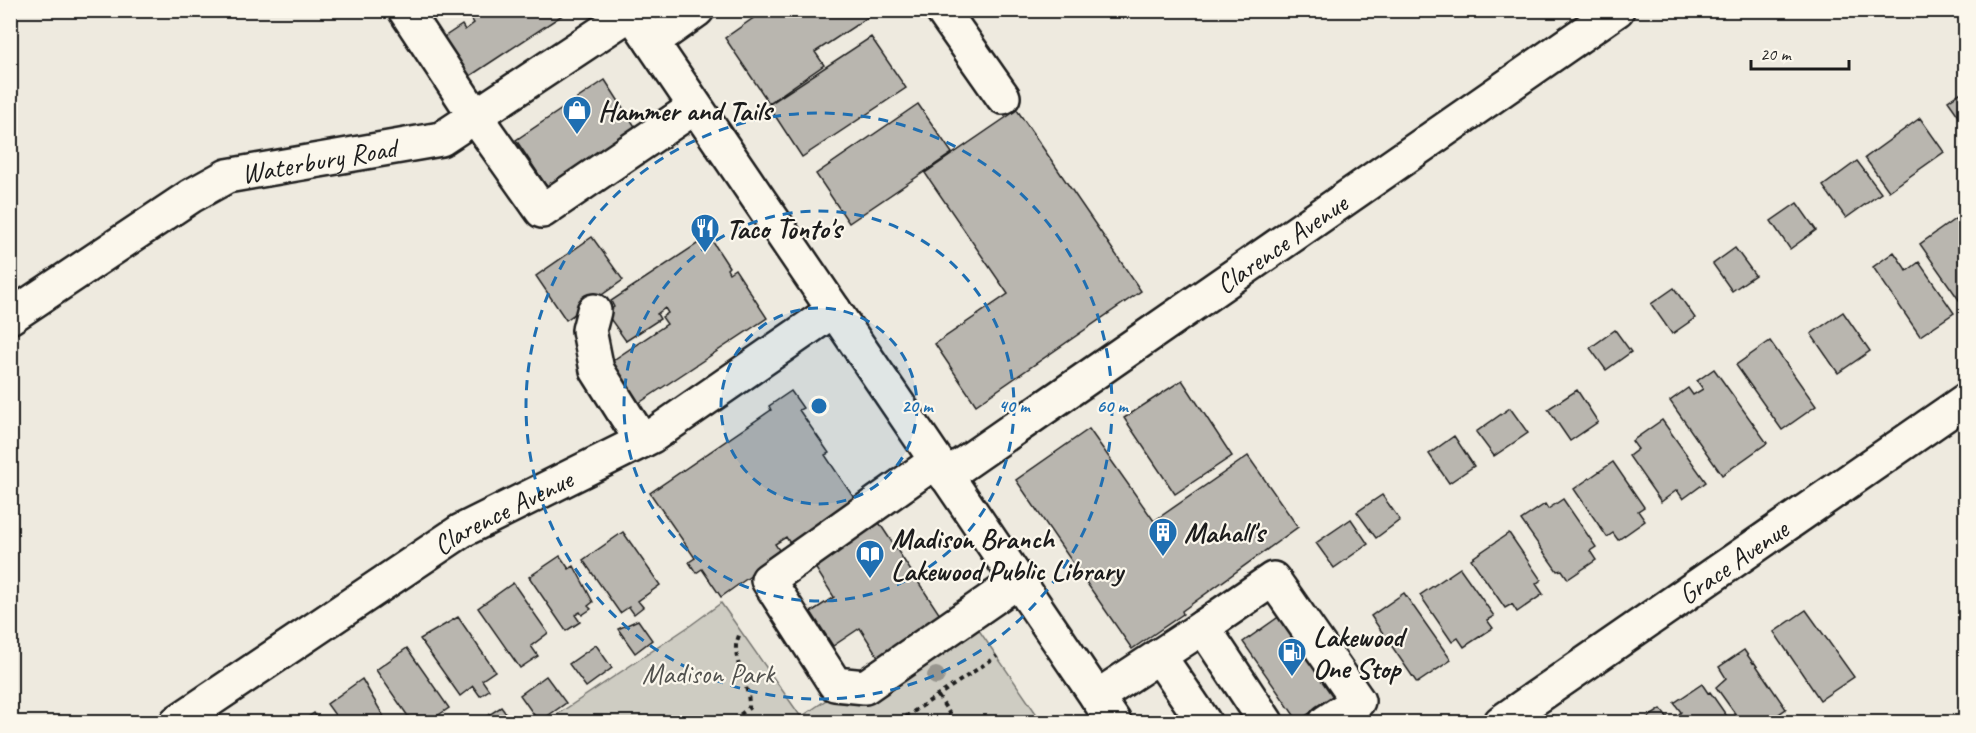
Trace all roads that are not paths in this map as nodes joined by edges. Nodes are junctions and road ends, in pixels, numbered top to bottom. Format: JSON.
{"nodes":[{"id":1,"x":405,"y":10,"type":"edge"},
{"id":2,"x":697,"y":10,"type":"edge"},
{"id":3,"x":942,"y":10,"type":"edge"},
{"id":4,"x":1617,"y":10,"type":"edge"},
{"id":5,"x":631,"y":11,"type":"edge"},
{"id":6,"x":651,"y":42,"type":"junction"},
{"id":7,"x":1003,"y":97,"type":"dead end"},
{"id":8,"x":695,"y":107,"type":"junction"},
{"id":9,"x":475,"y":116,"type":"junction"},
{"id":10,"x":834,"y":310,"type":"junction"},
{"id":11,"x":594,"y":311,"type":"dead end"},
{"id":12,"x":10,"y":317,"type":"edge"},
{"id":13,"x":1965,"y":400,"type":"edge"},
{"id":14,"x":642,"y":441,"type":"junction"},
{"id":15,"x":941,"y":468,"type":"junction"},
{"id":16,"x":1018,"y":581,"type":"junction"},
{"id":17,"x":1203,"y":627,"type":"junction"},
{"id":18,"x":1159,"y":656,"type":"junction"},
{"id":19,"x":1105,"y":710,"type":"edge"},
{"id":20,"x":177,"y":723,"type":"edge"},
{"id":21,"x":1204,"y":723,"type":"edge"},
{"id":22,"x":1266,"y":723,"type":"edge"},
{"id":23,"x":1326,"y":723,"type":"edge"},
{"id":24,"x":1501,"y":723,"type":"edge"}],
"edges":[{"from":1,"to":9,"type":"street"},
{"from":2,"to":6,"type":"street"},
{"from":3,"to":7,"type":"street"},
{"from":4,"to":15,"type":"street","name":"Clarence Avenue"},
{"from":5,"to":6,"type":"street"},
{"from":5,"to":9,"type":"street","name":"Waterbury Road"},
{"from":6,"to":8,"type":"street"},
{"from":8,"to":9,"type":"street"},
{"from":8,"to":10,"type":"street"},
{"from":9,"to":12,"type":"street","name":"Waterbury Road"},
{"from":10,"to":14,"type":"street","name":"Clarence Avenue"},
{"from":10,"to":15,"type":"street"},
{"from":11,"to":14,"type":"street"},
{"from":13,"to":24,"type":"street","name":"Grace Avenue"},
{"from":14,"to":20,"type":"street","name":"Clarence Avenue"},
{"from":15,"to":16,"type":"street"},
{"from":15,"to":16,"type":"street","name":"Clarence Avenue"},
{"from":16,"to":19,"type":"street"},
{"from":17,"to":18,"type":"street"},
{"from":17,"to":22,"type":"street"},
{"from":17,"to":23,"type":"street"},
{"from":18,"to":19,"type":"street"},
{"from":18,"to":21,"type":"street"}]}
